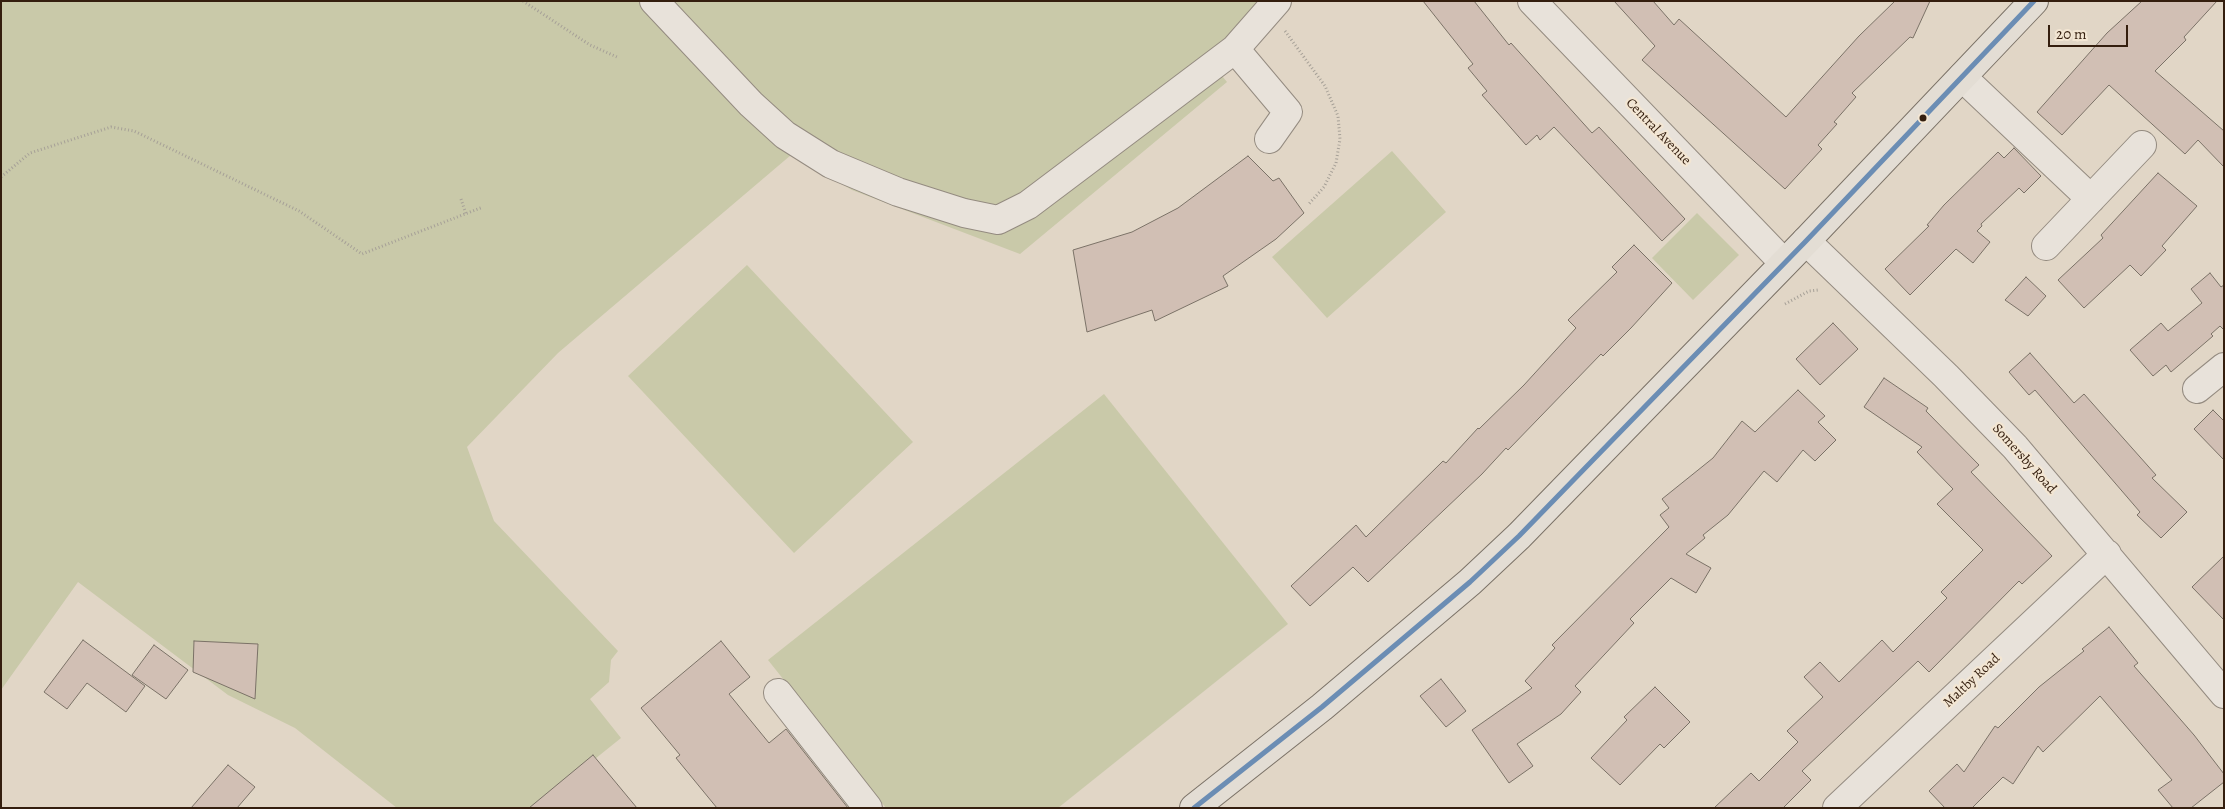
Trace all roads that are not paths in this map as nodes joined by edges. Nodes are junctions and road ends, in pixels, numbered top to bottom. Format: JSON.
{"nodes":[{"id":1,"x":654,"y":1,"type":"edge"},
{"id":2,"x":1277,"y":1,"type":"edge"},
{"id":3,"x":1532,"y":1,"type":"edge"},
{"id":4,"x":2034,"y":1,"type":"edge"},
{"id":5,"x":1235,"y":49,"type":"junction"},
{"id":6,"x":1962,"y":77,"type":"junction"},
{"id":7,"x":1268,"y":139,"type":"dead end"},
{"id":8,"x":2142,"y":145,"type":"dead end"},
{"id":9,"x":2091,"y":199,"type":"junction"},
{"id":10,"x":1806,"y":241,"type":"junction"},
{"id":11,"x":2046,"y":246,"type":"dead end"},
{"id":12,"x":1784,"y":263,"type":"junction"},
{"id":13,"x":2224,"y":367,"type":"edge"},
{"id":14,"x":2197,"y":389,"type":"dead end"},
{"id":15,"x":2107,"y":554,"type":"junction"},
{"id":16,"x":2220,"y":683,"type":"edge"},
{"id":17,"x":778,"y":693,"type":"dead end"},
{"id":18,"x":868,"y":808,"type":"edge"},
{"id":19,"x":1194,"y":808,"type":"edge"},
{"id":20,"x":1837,"y":808,"type":"edge"}],
"edges":[{"from":1,"to":5,"type":"street"},
{"from":2,"to":5,"type":"street"},
{"from":3,"to":12,"type":"street","name":"Central Avenue"},
{"from":4,"to":6,"type":"main road"},
{"from":5,"to":7,"type":"street"},
{"from":6,"to":9,"type":"street"},
{"from":6,"to":10,"type":"main road"},
{"from":8,"to":9,"type":"street"},
{"from":9,"to":11,"type":"street"},
{"from":10,"to":12,"type":"main road"},
{"from":10,"to":15,"type":"street","name":"Somersby Road"},
{"from":12,"to":19,"type":"main road"},
{"from":13,"to":14,"type":"street"},
{"from":15,"to":16,"type":"street","name":"Somersby Road"},
{"from":15,"to":20,"type":"street","name":"Maltby Road"},
{"from":17,"to":18,"type":"street"}]}
